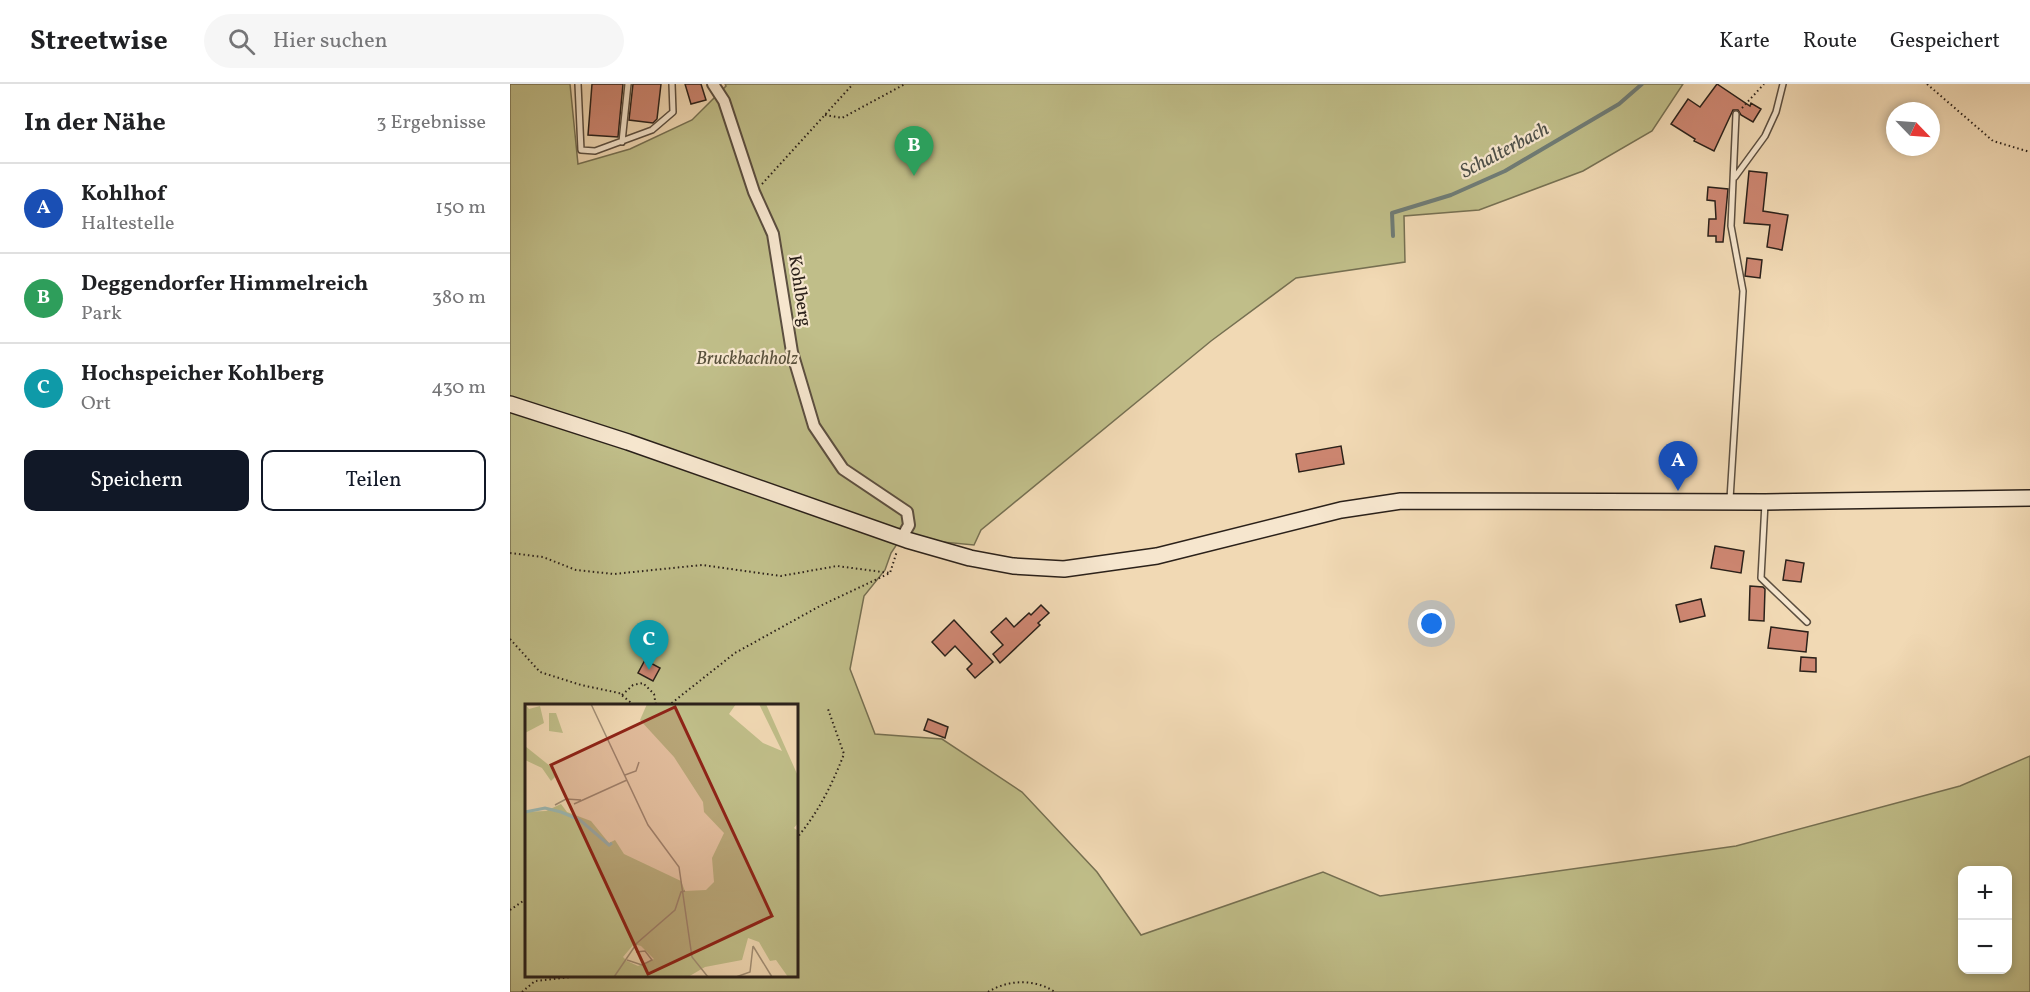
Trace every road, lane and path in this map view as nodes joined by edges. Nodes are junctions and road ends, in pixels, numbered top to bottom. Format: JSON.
{"nodes":[{"id":1,"x":578,"y":84,"type":"edge"},
{"id":2,"x":628,"y":84,"type":"edge"},
{"id":3,"x":672,"y":84,"type":"edge"},
{"id":4,"x":713,"y":84,"type":"edge"},
{"id":5,"x":853,"y":84,"type":"edge"},
{"id":6,"x":905,"y":84,"type":"edge"},
{"id":7,"x":1764,"y":84,"type":"edge"},
{"id":8,"x":1783,"y":84,"type":"edge"},
{"id":9,"x":1927,"y":84,"type":"edge"},
{"id":10,"x":825,"y":114,"type":"junction"},
{"id":11,"x":1736,"y":114,"type":"joint"},
{"id":12,"x":622,"y":141,"type":"junction"},
{"id":13,"x":2030,"y":152,"type":"edge"},
{"id":14,"x":1734,"y":178,"type":"junction"},
{"id":15,"x":754,"y":192,"type":"junction"},
{"id":16,"x":510,"y":404,"type":"edge"},
{"id":17,"x":2030,"y":498,"type":"edge"},
{"id":18,"x":1730,"y":501,"type":"junction"},
{"id":19,"x":1765,"y":502,"type":"junction"},
{"id":20,"x":901,"y":538,"type":"junction"},
{"id":21,"x":510,"y":553,"type":"edge"},
{"id":22,"x":890,"y":573,"type":"junction"},
{"id":23,"x":1807,"y":622,"type":"dead end"},
{"id":24,"x":510,"y":639,"type":"edge"},
{"id":25,"x":622,"y":695,"type":"junction"},
{"id":26,"x":634,"y":704,"type":"edge"},
{"id":27,"x":656,"y":704,"type":"edge"},
{"id":28,"x":669,"y":704,"type":"edge"},
{"id":29,"x":828,"y":709,"type":"dead end"},
{"id":30,"x":798,"y":837,"type":"edge"},
{"id":31,"x":525,"y":900,"type":"edge"},
{"id":32,"x":510,"y":910,"type":"edge"},
{"id":33,"x":566,"y":977,"type":"edge"},
{"id":34,"x":522,"y":992,"type":"edge"},
{"id":35,"x":988,"y":992,"type":"edge"},
{"id":36,"x":1055,"y":992,"type":"edge"}],
"edges":[{"from":1,"to":12,"type":"lane"},
{"from":2,"to":12,"type":"lane"},
{"from":3,"to":12,"type":"lane"},
{"from":4,"to":15,"type":"street","name":"Kohlberg"},
{"from":5,"to":10,"type":"path"},
{"from":6,"to":10,"type":"path"},
{"from":7,"to":11,"type":"path"},
{"from":8,"to":14,"type":"lane"},
{"from":9,"to":13,"type":"path"},
{"from":10,"to":15,"type":"path"},
{"from":11,"to":14,"type":"lane"},
{"from":14,"to":18,"type":"lane"},
{"from":15,"to":20,"type":"street","name":"Kohlberg"},
{"from":16,"to":20,"type":"street"},
{"from":17,"to":19,"type":"street"},
{"from":18,"to":19,"type":"street"},
{"from":18,"to":20,"type":"street"},
{"from":19,"to":23,"type":"lane"},
{"from":20,"to":22,"type":"path"},
{"from":21,"to":22,"type":"path"},
{"from":22,"to":28,"type":"path"},
{"from":24,"to":25,"type":"path"},
{"from":25,"to":26,"type":"path"},
{"from":25,"to":27,"type":"path"},
{"from":29,"to":30,"type":"path"},
{"from":31,"to":32,"type":"path"},
{"from":33,"to":34,"type":"path"},
{"from":35,"to":36,"type":"path"}]}
